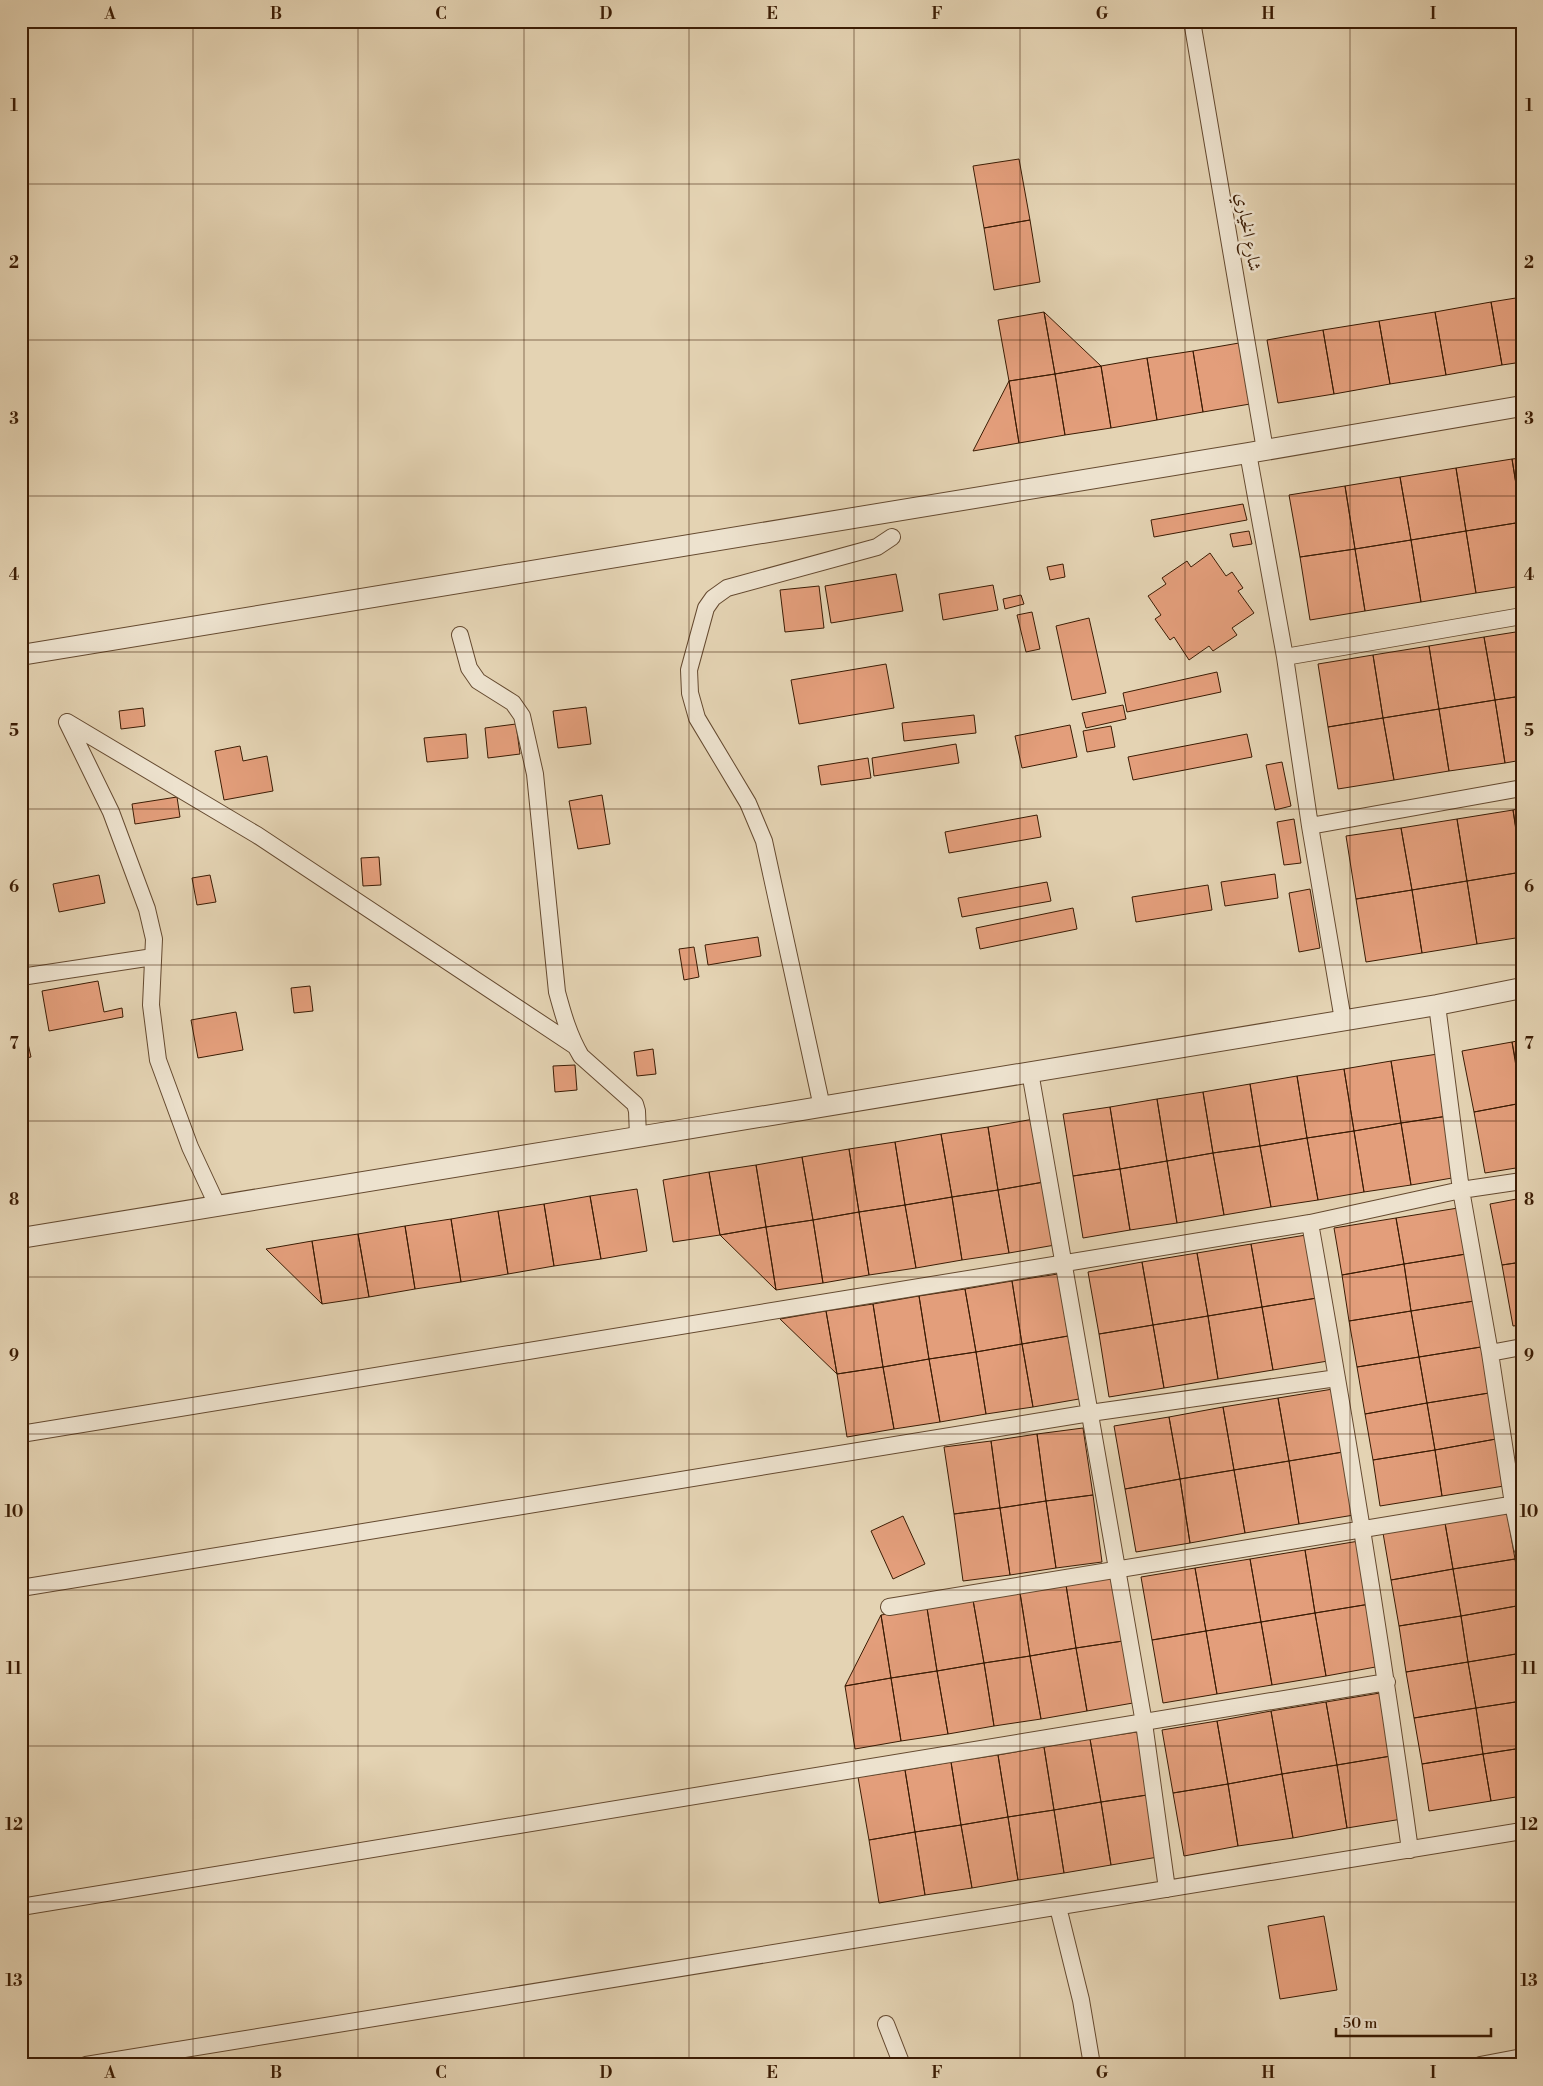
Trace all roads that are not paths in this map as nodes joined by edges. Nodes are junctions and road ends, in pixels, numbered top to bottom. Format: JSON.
{"nodes":[{"id":1,"x":1192,"y":21,"type":"edge"},
{"id":2,"x":1522,"y":406,"type":"edge"},
{"id":3,"x":1257,"y":452,"type":"junction"},
{"id":4,"x":892,"y":537,"type":"dead end"},
{"id":5,"x":1522,"y":616,"type":"edge"},
{"id":6,"x":460,"y":635,"type":"dead end"},
{"id":7,"x":21,"y":655,"type":"edge"},
{"id":8,"x":1285,"y":657,"type":"junction"},
{"id":9,"x":1522,"y":788,"type":"edge"},
{"id":10,"x":1310,"y":826,"type":"junction"},
{"id":11,"x":153,"y":957,"type":"junction"},
{"id":12,"x":21,"y":977,"type":"edge"},
{"id":13,"x":1522,"y":988,"type":"edge"},
{"id":14,"x":1437,"y":1005,"type":"junction"},
{"id":15,"x":1343,"y":1020,"type":"junction"},
{"id":16,"x":575,"y":1046,"type":"junction"},
{"id":17,"x":1030,"y":1072,"type":"junction"},
{"id":18,"x":822,"y":1107,"type":"junction"},
{"id":19,"x":638,"y":1136,"type":"junction"},
{"id":20,"x":1522,"y":1180,"type":"edge"},
{"id":21,"x":1461,"y":1190,"type":"junction"},
{"id":22,"x":218,"y":1207,"type":"junction"},
{"id":23,"x":1310,"y":1222,"type":"junction"},
{"id":24,"x":21,"y":1238,"type":"edge"},
{"id":25,"x":1063,"y":1262,"type":"junction"},
{"id":26,"x":1522,"y":1347,"type":"edge"},
{"id":27,"x":1490,"y":1353,"type":"junction"},
{"id":28,"x":1338,"y":1378,"type":"junction"},
{"id":29,"x":1090,"y":1413,"type":"junction"},
{"id":30,"x":21,"y":1434,"type":"edge"},
{"id":31,"x":1517,"y":1503,"type":"edge"},
{"id":32,"x":1363,"y":1529,"type":"junction"},
{"id":33,"x":1522,"y":1548,"type":"edge"},
{"id":34,"x":1118,"y":1569,"type":"junction"},
{"id":35,"x":21,"y":1588,"type":"edge"},
{"id":36,"x":889,"y":1607,"type":"dead end"},
{"id":37,"x":1387,"y":1682,"type":"junction"},
{"id":38,"x":1144,"y":1723,"type":"junction"},
{"id":39,"x":1522,"y":1831,"type":"edge"},
{"id":40,"x":1410,"y":1850,"type":"junction"},
{"id":41,"x":1167,"y":1889,"type":"junction"},
{"id":42,"x":21,"y":1907,"type":"edge"},
{"id":43,"x":1058,"y":1907,"type":"junction"},
{"id":44,"x":886,"y":2024,"type":"dead end"},
{"id":45,"x":1522,"y":2056,"type":"edge"},
{"id":46,"x":86,"y":2065,"type":"edge"},
{"id":47,"x":902,"y":2065,"type":"edge"},
{"id":48,"x":1092,"y":2065,"type":"edge"},
{"id":49,"x":1480,"y":2065,"type":"edge"}],
"edges":[{"from":1,"to":3,"type":"street","name":"شارع الخياري"},
{"from":2,"to":3,"type":"street"},
{"from":3,"to":7,"type":"street"},
{"from":3,"to":8,"type":"street","name":"شارع الخياري"},
{"from":4,"to":18,"type":"street"},
{"from":5,"to":8,"type":"street"},
{"from":6,"to":16,"type":"street"},
{"from":8,"to":10,"type":"street","name":"شارع الخياري"},
{"from":9,"to":10,"type":"street"},
{"from":10,"to":15,"type":"street","name":"شارع الخياري"},
{"from":11,"to":12,"type":"street"},
{"from":11,"to":16,"type":"street"},
{"from":11,"to":22,"type":"street"},
{"from":13,"to":14,"type":"street"},
{"from":14,"to":15,"type":"street"},
{"from":14,"to":21,"type":"street"},
{"from":15,"to":17,"type":"street"},
{"from":16,"to":19,"type":"street"},
{"from":17,"to":18,"type":"street"},
{"from":17,"to":25,"type":"street"},
{"from":18,"to":19,"type":"street"},
{"from":19,"to":22,"type":"street"},
{"from":20,"to":21,"type":"street"},
{"from":21,"to":23,"type":"street"},
{"from":21,"to":27,"type":"street"},
{"from":22,"to":24,"type":"street"},
{"from":23,"to":25,"type":"street"},
{"from":23,"to":28,"type":"street"},
{"from":25,"to":29,"type":"street"},
{"from":25,"to":30,"type":"street"},
{"from":26,"to":27,"type":"street"},
{"from":27,"to":31,"type":"street"},
{"from":28,"to":29,"type":"street"},
{"from":28,"to":32,"type":"street"},
{"from":29,"to":34,"type":"street"},
{"from":29,"to":35,"type":"street"},
{"from":31,"to":32,"type":"street"},
{"from":31,"to":33,"type":"street"},
{"from":32,"to":34,"type":"street"},
{"from":32,"to":37,"type":"street"},
{"from":34,"to":36,"type":"street"},
{"from":34,"to":38,"type":"street"},
{"from":37,"to":38,"type":"street"},
{"from":37,"to":40,"type":"street"},
{"from":38,"to":41,"type":"street"},
{"from":38,"to":42,"type":"street"},
{"from":39,"to":40,"type":"street"},
{"from":40,"to":41,"type":"street"},
{"from":41,"to":43,"type":"street"},
{"from":43,"to":46,"type":"street"},
{"from":43,"to":48,"type":"street"},
{"from":44,"to":47,"type":"street"},
{"from":45,"to":49,"type":"street"}]}
